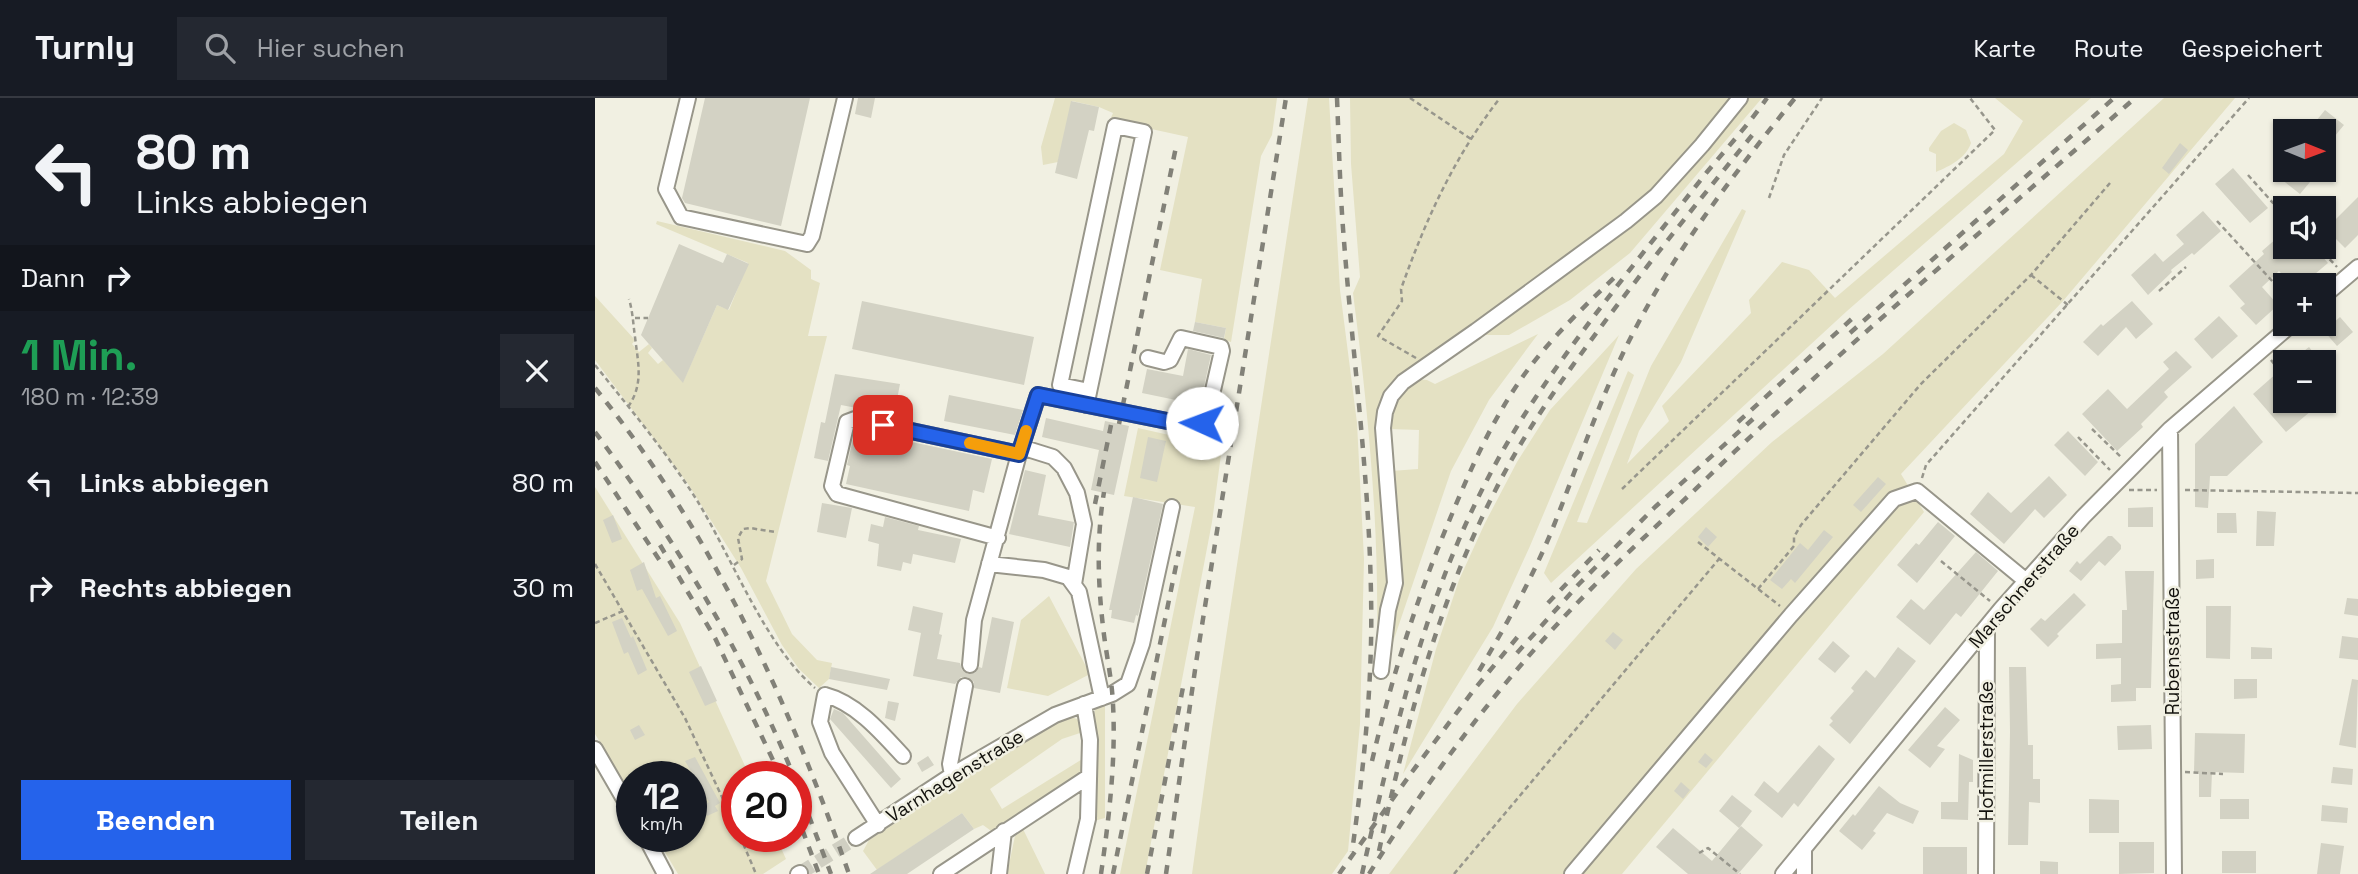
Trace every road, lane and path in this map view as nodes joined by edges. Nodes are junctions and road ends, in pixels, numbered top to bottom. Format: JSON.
{"nodes":[{"id":1,"x":688,"y":98,"type":"edge"},
{"id":2,"x":845,"y":98,"type":"edge"},
{"id":3,"x":1410,"y":98,"type":"edge"},
{"id":4,"x":1500,"y":98,"type":"edge"},
{"id":5,"x":1740,"y":98,"type":"edge"},
{"id":6,"x":1822,"y":98,"type":"edge"},
{"id":7,"x":1970,"y":98,"type":"edge"},
{"id":8,"x":2249,"y":98,"type":"edge"},
{"id":9,"x":1471,"y":139,"type":"junction"},
{"id":10,"x":2248,"y":175,"type":"dead end"},
{"id":11,"x":2110,"y":183,"type":"dead end"},
{"id":12,"x":1769,"y":198,"type":"dead end"},
{"id":13,"x":2273,"y":203,"type":"edge"},
{"id":14,"x":2217,"y":221,"type":"dead end"},
{"id":15,"x":2329,"y":259,"type":"edge"},
{"id":16,"x":2186,"y":267,"type":"dead end"},
{"id":17,"x":2358,"y":267,"type":"edge"},
{"id":18,"x":2339,"y":270,"type":"dead end"},
{"id":19,"x":2031,"y":275,"type":"junction"},
{"id":20,"x":2273,"y":282,"type":"edge"},
{"id":21,"x":2336,"y":286,"type":"edge"},
{"id":22,"x":2159,"y":291,"type":"dead end"},
{"id":23,"x":629,"y":299,"type":"dead end"},
{"id":24,"x":2068,"y":305,"type":"junction"},
{"id":25,"x":635,"y":318,"type":"junction"},
{"id":26,"x":648,"y":318,"type":"dead end"},
{"id":27,"x":2278,"y":336,"type":"edge"},
{"id":28,"x":2262,"y":350,"type":"junction"},
{"id":29,"x":1148,"y":358,"type":"dead end"},
{"id":30,"x":2273,"y":363,"type":"edge"},
{"id":31,"x":595,"y":365,"type":"edge"},
{"id":32,"x":1426,"y":365,"type":"junction"},
{"id":33,"x":1088,"y":398,"type":"junction"},
{"id":34,"x":628,"y":407,"type":"junction"},
{"id":35,"x":2092,"y":429,"type":"dead end"},
{"id":36,"x":2170,"y":429,"type":"junction"},
{"id":37,"x":2078,"y":437,"type":"dead end"},
{"id":38,"x":1020,"y":450,"type":"junction"},
{"id":39,"x":2121,"y":458,"type":"dead end"},
{"id":40,"x":2109,"y":469,"type":"dead end"},
{"id":41,"x":1622,"y":489,"type":"dead end"},
{"id":42,"x":2171,"y":489,"type":"junction"},
{"id":43,"x":2129,"y":490,"type":"dead end"},
{"id":44,"x":1917,"y":491,"type":"junction"},
{"id":45,"x":2358,"y":494,"type":"edge"},
{"id":46,"x":1172,"y":507,"type":"dead end"},
{"id":47,"x":775,"y":531,"type":"dead end"},
{"id":48,"x":998,"y":538,"type":"junction"},
{"id":49,"x":1698,"y":542,"type":"dead end"},
{"id":50,"x":1719,"y":559,"type":"junction"},
{"id":51,"x":1941,"y":561,"type":"dead end"},
{"id":52,"x":595,"y":564,"type":"edge"},
{"id":53,"x":989,"y":564,"type":"junction"},
{"id":54,"x":734,"y":565,"type":"junction"},
{"id":55,"x":2025,"y":580,"type":"junction"},
{"id":56,"x":1074,"y":584,"type":"junction"},
{"id":57,"x":1758,"y":589,"type":"junction"},
{"id":58,"x":2001,"y":609,"type":"junction"},
{"id":59,"x":623,"y":611,"type":"junction"},
{"id":60,"x":1791,"y":615,"type":"junction"},
{"id":61,"x":595,"y":623,"type":"edge"},
{"id":62,"x":1987,"y":627,"type":"junction"},
{"id":63,"x":969,"y":665,"type":"dead end"},
{"id":64,"x":1381,"y":671,"type":"dead end"},
{"id":65,"x":965,"y":686,"type":"dead end"},
{"id":66,"x":825,"y":695,"type":"junction"},
{"id":67,"x":1102,"y":698,"type":"junction"},
{"id":68,"x":1084,"y":704,"type":"junction"},
{"id":69,"x":902,"y":756,"type":"dead end"},
{"id":70,"x":597,"y":758,"type":"edge"},
{"id":71,"x":2173,"y":772,"type":"junction"},
{"id":72,"x":2223,"y":774,"type":"dead end"},
{"id":73,"x":952,"y":775,"type":"junction"},
{"id":74,"x":1088,"y":777,"type":"junction"},
{"id":75,"x":616,"y":788,"type":"edge"},
{"id":76,"x":721,"y":795,"type":"edge"},
{"id":77,"x":878,"y":825,"type":"junction"},
{"id":78,"x":1003,"y":831,"type":"junction"},
{"id":79,"x":856,"y":838,"type":"tunnel mouth"},
{"id":80,"x":1804,"y":851,"type":"junction"},
{"id":81,"x":653,"y":852,"type":"edge"},
{"id":82,"x":747,"y":852,"type":"edge"},
{"id":83,"x":1699,"y":853,"type":"dead end"},
{"id":84,"x":665,"y":874,"type":"edge"},
{"id":85,"x":756,"y":874,"type":"edge"},
{"id":86,"x":941,"y":874,"type":"edge"},
{"id":87,"x":999,"y":874,"type":"edge"},
{"id":88,"x":1075,"y":874,"type":"edge"},
{"id":89,"x":1454,"y":874,"type":"edge"},
{"id":90,"x":1572,"y":874,"type":"edge"},
{"id":91,"x":1740,"y":874,"type":"edge"},
{"id":92,"x":1783,"y":874,"type":"edge"},
{"id":93,"x":1804,"y":874,"type":"edge"},
{"id":94,"x":1986,"y":874,"type":"edge"},
{"id":95,"x":2173,"y":874,"type":"edge"}],
"edges":[{"from":1,"to":2,"type":"street"},
{"from":3,"to":9,"type":"path"},
{"from":4,"to":9,"type":"path"},
{"from":5,"to":32,"type":"street"},
{"from":6,"to":12,"type":"path"},
{"from":7,"to":41,"type":"path"},
{"from":8,"to":24,"type":"path"},
{"from":9,"to":32,"type":"path"},
{"from":10,"to":13,"type":"path"},
{"from":11,"to":19,"type":"path"},
{"from":14,"to":20,"type":"path"},
{"from":15,"to":18,"type":"path"},
{"from":16,"to":22,"type":"path"},
{"from":17,"to":21,"type":"street"},
{"from":19,"to":24,"type":"path"},
{"from":19,"to":57,"type":"path"},
{"from":23,"to":25,"type":"path"},
{"from":24,"to":44,"type":"path"},
{"from":25,"to":26,"type":"path"},
{"from":25,"to":34,"type":"path"},
{"from":27,"to":28,"type":"street","name":"Marschnerstraße"},
{"from":28,"to":30,"type":"path"},
{"from":28,"to":36,"type":"street","name":"Marschnerstraße"},
{"from":29,"to":33,"type":"street"},
{"from":31,"to":34,"type":"path"},
{"from":32,"to":64,"type":"street"},
{"from":33,"to":33,"type":"street"},
{"from":33,"to":38,"type":"street"},
{"from":34,"to":54,"type":"path"},
{"from":35,"to":39,"type":"path"},
{"from":36,"to":42,"type":"street","name":"Rubensstraße"},
{"from":36,"to":55,"type":"street","name":"Marschnerstraße"},
{"from":37,"to":40,"type":"path"},
{"from":38,"to":48,"type":"street"},
{"from":38,"to":48,"type":"street"},
{"from":38,"to":56,"type":"street"},
{"from":42,"to":43,"type":"path"},
{"from":42,"to":45,"type":"path"},
{"from":42,"to":71,"type":"street","name":"Rubensstraße"},
{"from":44,"to":55,"type":"street"},
{"from":44,"to":60,"type":"street"},
{"from":46,"to":67,"type":"street","name":"Varnhagenstraße"},
{"from":47,"to":54,"type":"path"},
{"from":48,"to":53,"type":"street"},
{"from":49,"to":50,"type":"path"},
{"from":50,"to":57,"type":"path"},
{"from":50,"to":89,"type":"path"},
{"from":51,"to":58,"type":"path"},
{"from":52,"to":59,"type":"path"},
{"from":53,"to":56,"type":"street"},
{"from":53,"to":63,"type":"street"},
{"from":54,"to":66,"type":"path"},
{"from":55,"to":58,"type":"street","name":"Marschnerstraße"},
{"from":56,"to":67,"type":"street"},
{"from":57,"to":60,"type":"path"},
{"from":58,"to":62,"type":"street","name":"Marschnerstraße"},
{"from":59,"to":61,"type":"path"},
{"from":59,"to":76,"type":"path"},
{"from":60,"to":90,"type":"street"},
{"from":62,"to":80,"type":"street","name":"Marschnerstraße"},
{"from":62,"to":94,"type":"street","name":"Hofmillerstraße"},
{"from":65,"to":73,"type":"street"},
{"from":66,"to":69,"type":"street"},
{"from":66,"to":77,"type":"street"},
{"from":67,"to":68,"type":"street","name":"Varnhagenstraße"},
{"from":68,"to":73,"type":"street","name":"Varnhagenstraße"},
{"from":68,"to":74,"type":"street"},
{"from":70,"to":75,"type":"street"},
{"from":71,"to":72,"type":"path"},
{"from":71,"to":95,"type":"street","name":"Rubensstraße"},
{"from":73,"to":77,"type":"street","name":"Varnhagenstraße"},
{"from":74,"to":78,"type":"street"},
{"from":74,"to":88,"type":"street"},
{"from":77,"to":79,"type":"street","name":"Varnhagenstraße"},
{"from":78,"to":86,"type":"street"},
{"from":78,"to":87,"type":"street"},
{"from":80,"to":92,"type":"street","name":"Marschnerstraße"},
{"from":80,"to":93,"type":"street"},
{"from":81,"to":84,"type":"street"},
{"from":82,"to":85,"type":"path"},
{"from":83,"to":91,"type":"path"}]}
